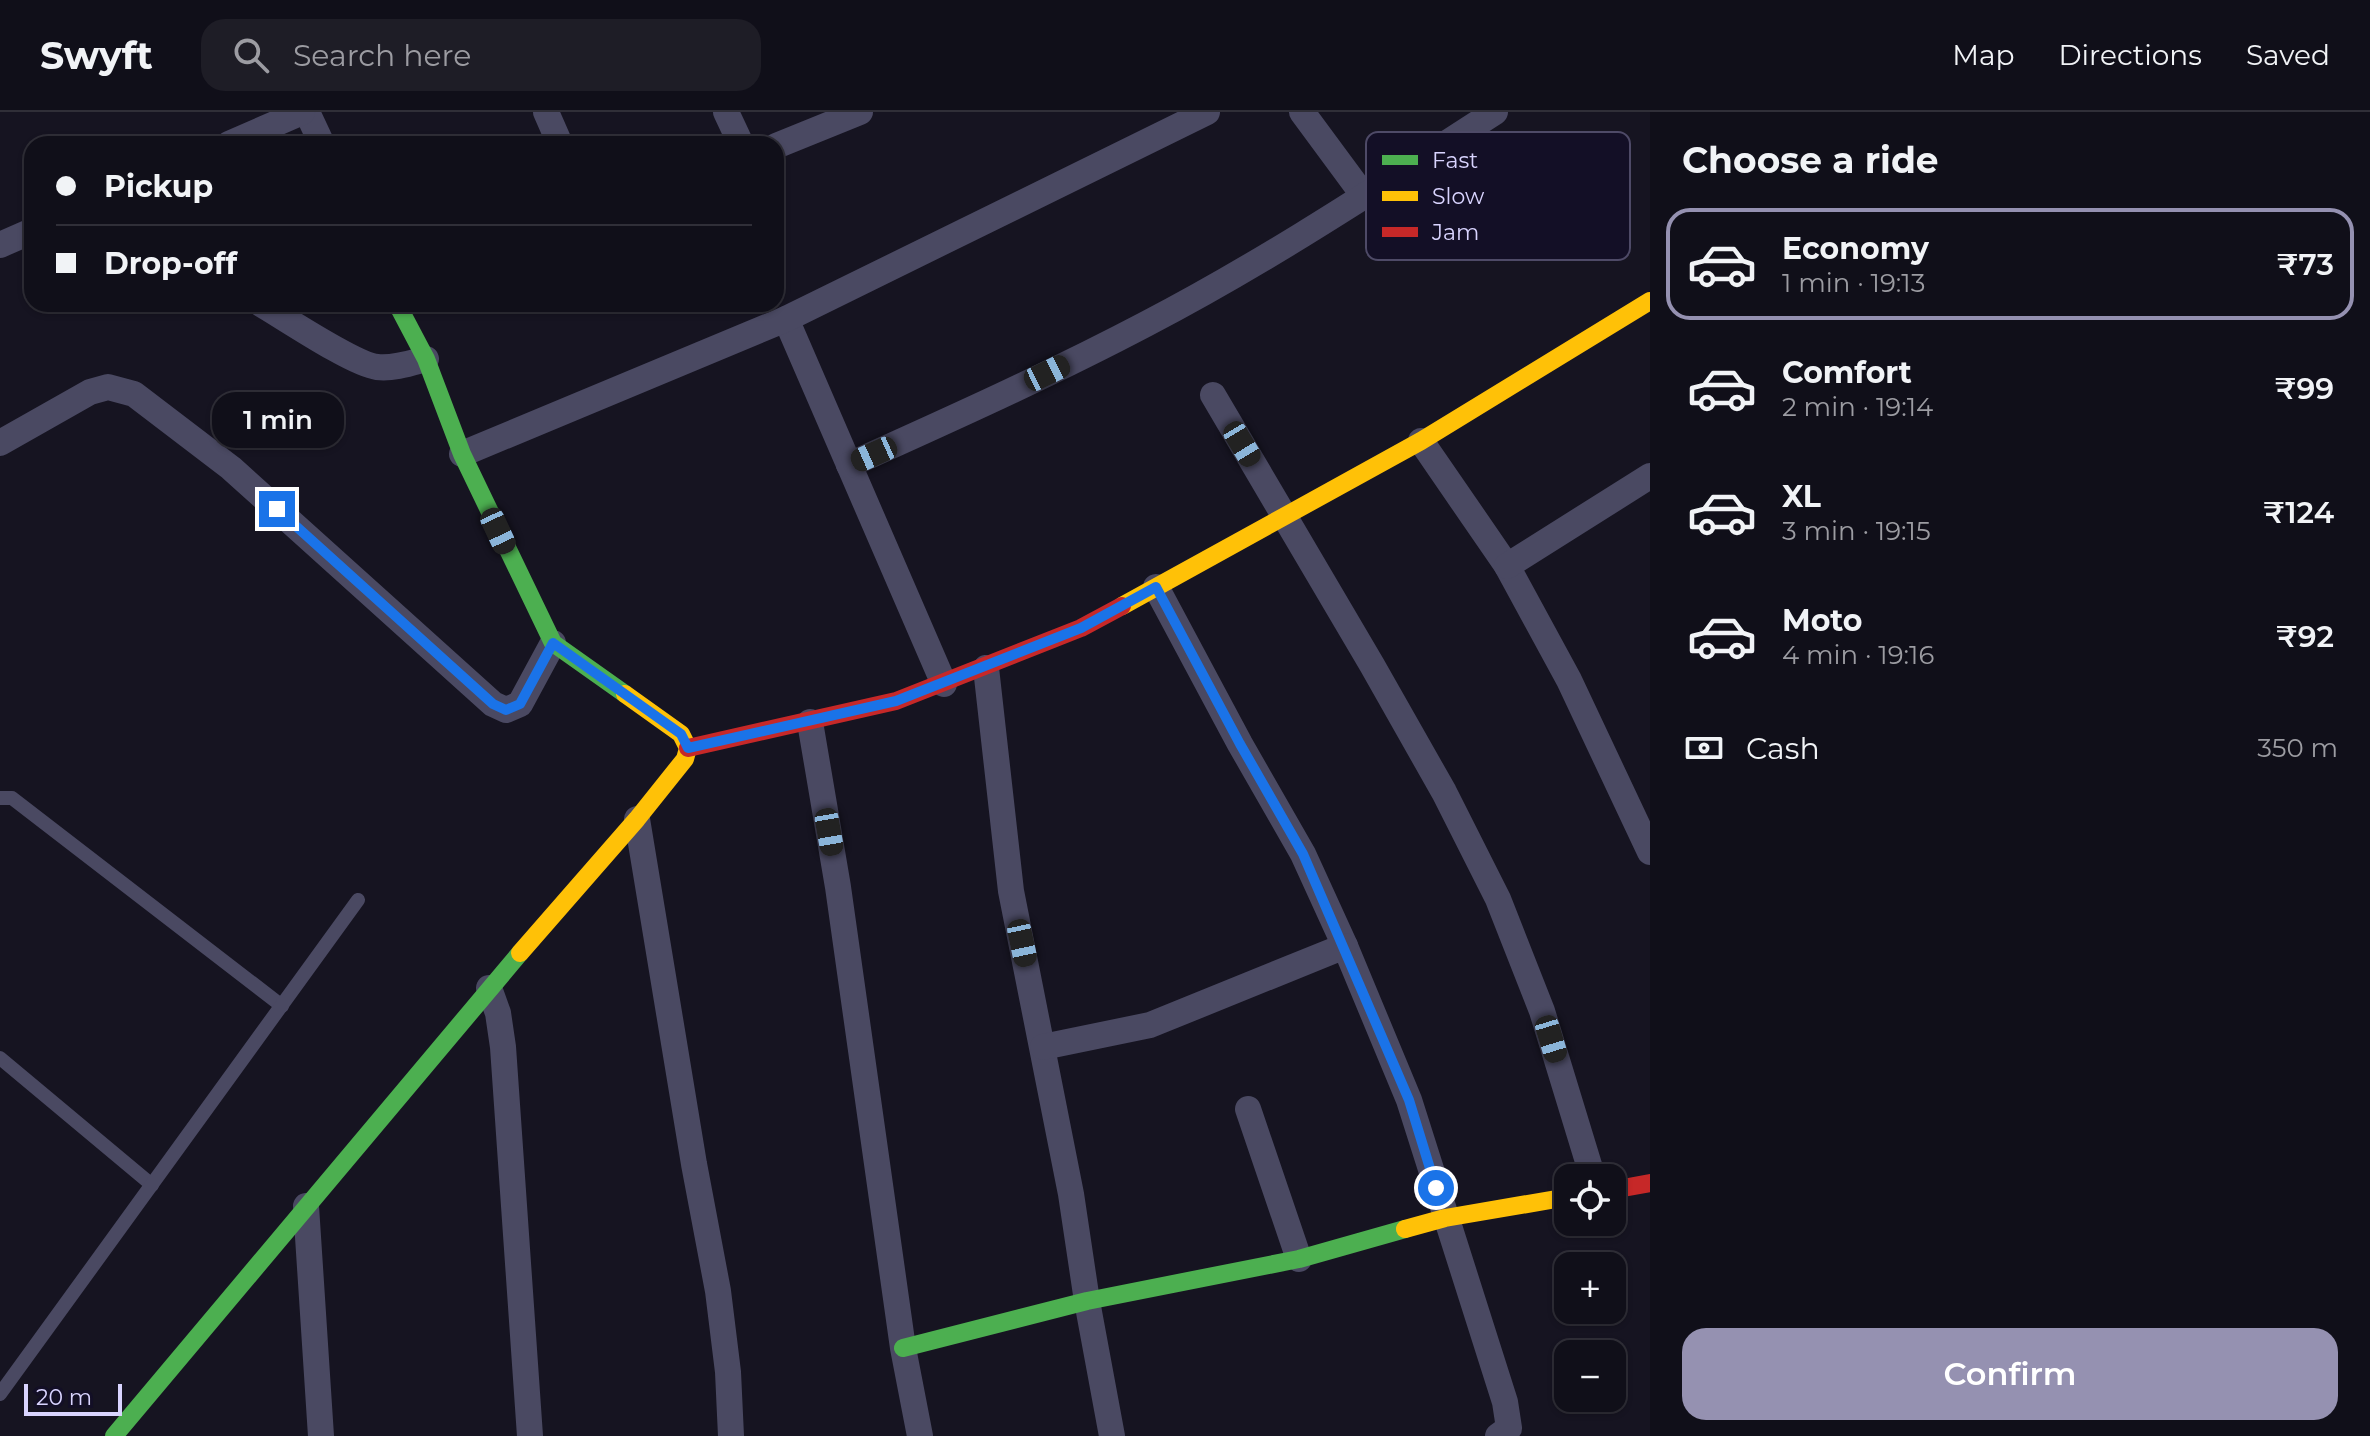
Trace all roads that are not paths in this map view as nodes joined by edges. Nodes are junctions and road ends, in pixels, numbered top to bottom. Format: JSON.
{"nodes":[{"id":1,"x":304,"y":112,"type":"edge"},
{"id":2,"x":546,"y":112,"type":"edge"},
{"id":3,"x":726,"y":112,"type":"edge"},
{"id":4,"x":860,"y":112,"type":"edge"},
{"id":5,"x":1207,"y":112,"type":"edge"},
{"id":6,"x":1302,"y":112,"type":"edge"},
{"id":7,"x":1495,"y":112,"type":"edge"},
{"id":8,"x":1464,"y":132,"type":"edge"},
{"id":9,"x":248,"y":136,"type":"edge"},
{"id":10,"x":318,"y":136,"type":"edge"},
{"id":11,"x":556,"y":136,"type":"edge"},
{"id":12,"x":737,"y":136,"type":"edge"},
{"id":13,"x":784,"y":143,"type":"edge"},
{"id":14,"x":1364,"y":196,"type":"joint"},
{"id":15,"x":24,"y":234,"type":"edge"},
{"id":16,"x":0,"y":245,"type":"edge"},
{"id":17,"x":1650,"y":301,"type":"edge"},
{"id":18,"x":275,"y":312,"type":"edge"},
{"id":19,"x":401,"y":312,"type":"edge"},
{"id":20,"x":786,"y":319,"type":"junction"},
{"id":21,"x":426,"y":359,"type":"junction"},
{"id":22,"x":1213,"y":395,"type":"dead end"},
{"id":23,"x":1421,"y":441,"type":"junction"},
{"id":24,"x":0,"y":443,"type":"edge"},
{"id":25,"x":462,"y":454,"type":"junction"},
{"id":26,"x":849,"y":465,"type":"junction"},
{"id":27,"x":1648,"y":483,"type":"edge"},
{"id":28,"x":1286,"y":517,"type":"junction"},
{"id":29,"x":1507,"y":566,"type":"junction"},
{"id":30,"x":1156,"y":587,"type":"junction"},
{"id":31,"x":553,"y":643,"type":"junction"},
{"id":32,"x":986,"y":668,"type":"junction"},
{"id":33,"x":944,"y":684,"type":"junction"},
{"id":34,"x":810,"y":722,"type":"junction"},
{"id":35,"x":688,"y":748,"type":"junction"},
{"id":36,"x":0,"y":798,"type":"edge"},
{"id":37,"x":637,"y":819,"type":"junction"},
{"id":38,"x":1650,"y":852,"type":"edge"},
{"id":39,"x":358,"y":900,"type":"dead end"},
{"id":40,"x":1345,"y":946,"type":"junction"},
{"id":41,"x":489,"y":988,"type":"junction"},
{"id":42,"x":282,"y":1006,"type":"junction"},
{"id":43,"x":1043,"y":1047,"type":"junction"},
{"id":44,"x":0,"y":1058,"type":"edge"},
{"id":45,"x":1248,"y":1109,"type":"dead end"},
{"id":46,"x":1589,"y":1164,"type":"edge"},
{"id":47,"x":1650,"y":1183,"type":"edge"},
{"id":48,"x":152,"y":1185,"type":"junction"},
{"id":49,"x":1626,"y":1187,"type":"edge"},
{"id":50,"x":1554,"y":1199,"type":"edge"},
{"id":51,"x":306,"y":1206,"type":"junction"},
{"id":52,"x":1445,"y":1218,"type":"junction"},
{"id":53,"x":1299,"y":1259,"type":"junction"},
{"id":54,"x":1087,"y":1301,"type":"junction"},
{"id":55,"x":903,"y":1348,"type":"junction"},
{"id":56,"x":0,"y":1394,"type":"edge"},
{"id":57,"x":114,"y":1436,"type":"edge"},
{"id":58,"x":321,"y":1436,"type":"edge"},
{"id":59,"x":530,"y":1436,"type":"edge"},
{"id":60,"x":731,"y":1436,"type":"edge"},
{"id":61,"x":920,"y":1436,"type":"edge"},
{"id":62,"x":1112,"y":1436,"type":"edge"},
{"id":63,"x":1498,"y":1436,"type":"edge"}],
"edges":[{"from":1,"to":9,"type":"street"},
{"from":1,"to":10,"type":"street"},
{"from":2,"to":11,"type":"street"},
{"from":3,"to":12,"type":"street"},
{"from":4,"to":13,"type":"street"},
{"from":5,"to":20,"type":"street"},
{"from":6,"to":14,"type":"street"},
{"from":7,"to":8,"type":"street"},
{"from":14,"to":26,"type":"street"},
{"from":15,"to":16,"type":"street"},
{"from":17,"to":23,"type":"street"},
{"from":18,"to":21,"type":"street"},
{"from":19,"to":21,"type":"street"},
{"from":20,"to":25,"type":"street"},
{"from":20,"to":26,"type":"street"},
{"from":21,"to":25,"type":"street"},
{"from":22,"to":28,"type":"street"},
{"from":23,"to":28,"type":"street"},
{"from":23,"to":29,"type":"street"},
{"from":24,"to":31,"type":"street"},
{"from":25,"to":31,"type":"street"},
{"from":26,"to":33,"type":"street"},
{"from":27,"to":29,"type":"street"},
{"from":28,"to":30,"type":"street"},
{"from":28,"to":46,"type":"street"},
{"from":29,"to":38,"type":"street"},
{"from":30,"to":32,"type":"street"},
{"from":30,"to":40,"type":"street"},
{"from":31,"to":35,"type":"street"},
{"from":32,"to":33,"type":"street"},
{"from":32,"to":43,"type":"street"},
{"from":33,"to":34,"type":"street"},
{"from":34,"to":35,"type":"street"},
{"from":34,"to":55,"type":"street"},
{"from":35,"to":37,"type":"street"},
{"from":36,"to":42,"type":"lane"},
{"from":37,"to":41,"type":"street"},
{"from":37,"to":60,"type":"street"},
{"from":39,"to":42,"type":"lane"},
{"from":40,"to":43,"type":"street"},
{"from":40,"to":52,"type":"street"},
{"from":41,"to":51,"type":"street"},
{"from":41,"to":59,"type":"street"},
{"from":42,"to":48,"type":"lane"},
{"from":43,"to":54,"type":"street"},
{"from":44,"to":48,"type":"lane"},
{"from":45,"to":53,"type":"street"},
{"from":47,"to":49,"type":"street"},
{"from":48,"to":56,"type":"lane"},
{"from":50,"to":52,"type":"street"},
{"from":51,"to":57,"type":"street"},
{"from":51,"to":58,"type":"street"},
{"from":52,"to":53,"type":"street"},
{"from":52,"to":63,"type":"street"},
{"from":53,"to":54,"type":"street"},
{"from":54,"to":55,"type":"street"},
{"from":54,"to":62,"type":"street"},
{"from":55,"to":61,"type":"street"}]}
